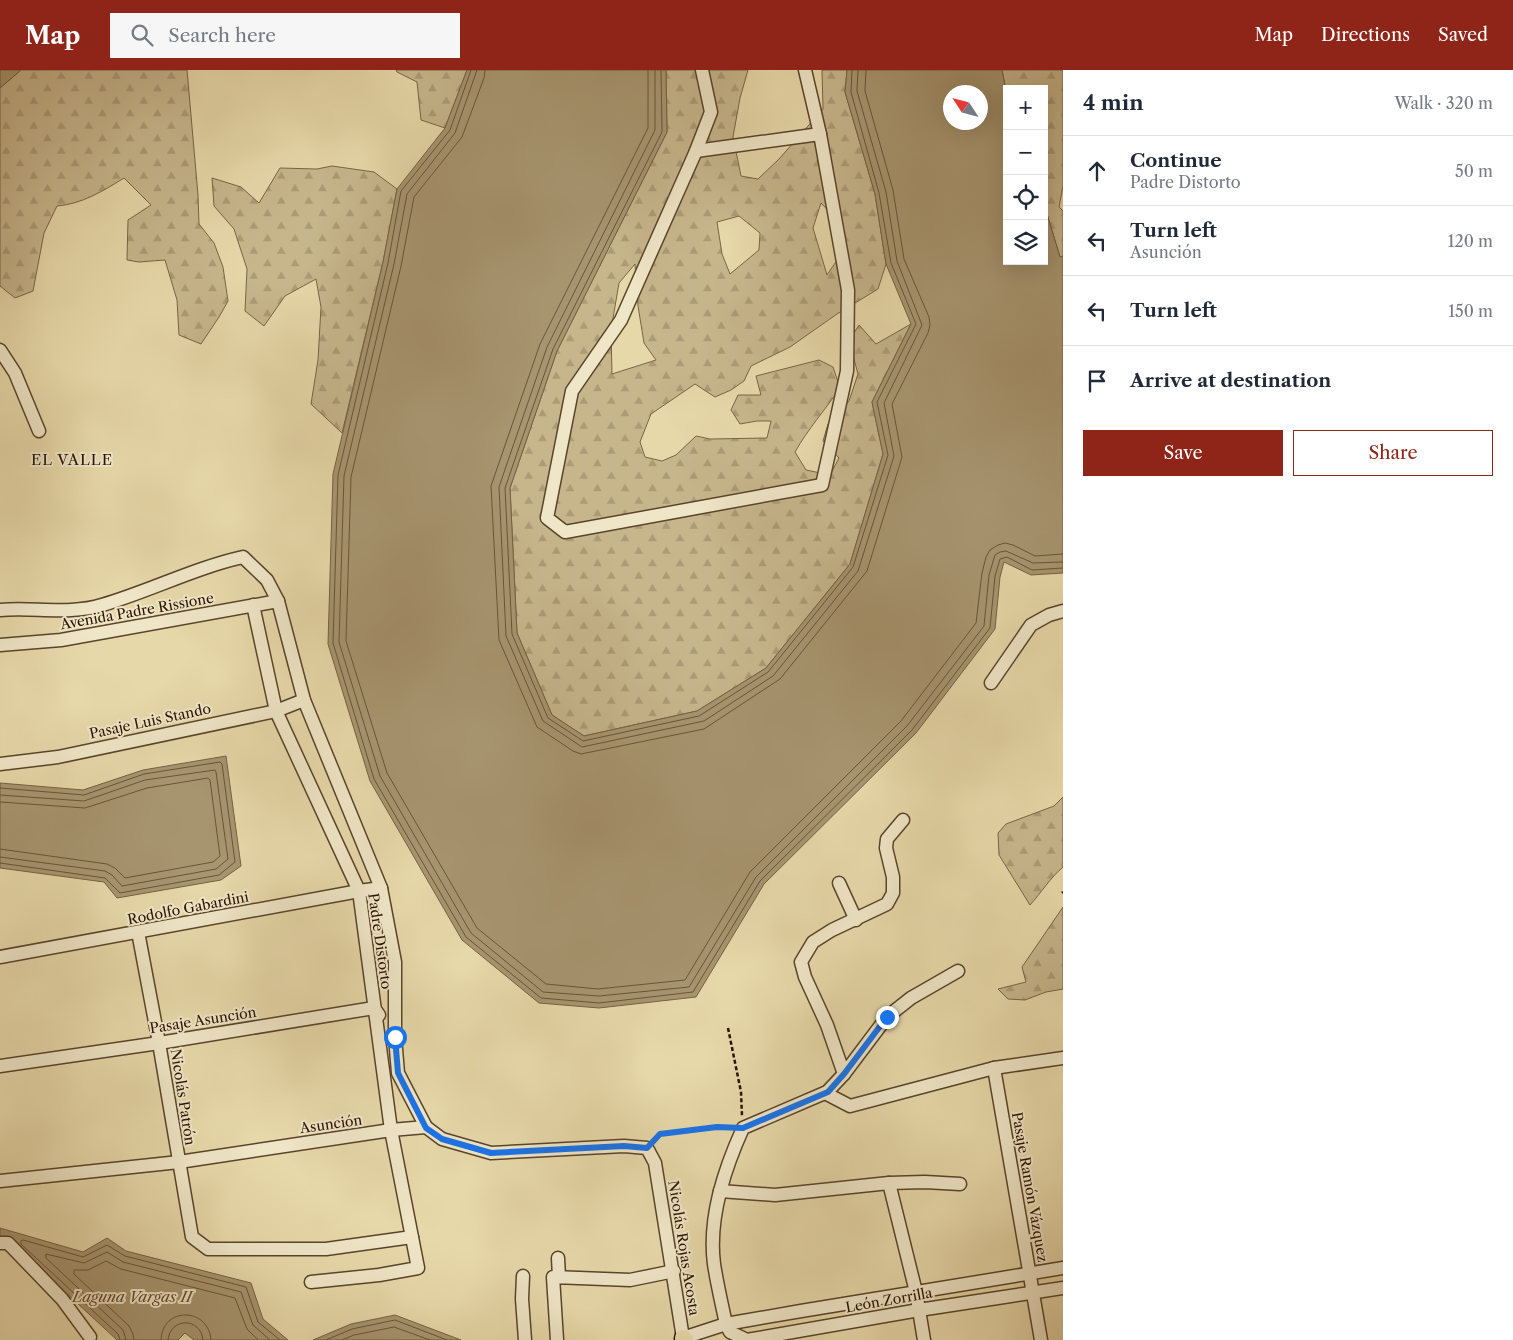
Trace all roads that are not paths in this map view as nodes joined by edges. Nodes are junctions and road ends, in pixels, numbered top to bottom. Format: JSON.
{"nodes":[{"id":1,"x":702,"y":70,"type":"edge"},
{"id":2,"x":806,"y":70,"type":"edge"},
{"id":3,"x":820,"y":134,"type":"junction"},
{"id":4,"x":696,"y":151,"type":"junction"},
{"id":5,"x":0,"y":350,"type":"edge"},
{"id":6,"x":40,"y":431,"type":"dead end"},
{"id":7,"x":266,"y":580,"type":"joint"},
{"id":8,"x":278,"y":601,"type":"junction"},
{"id":9,"x":253,"y":605,"type":"junction"},
{"id":10,"x":0,"y":610,"type":"edge"},
{"id":11,"x":1063,"y":611,"type":"edge"},
{"id":12,"x":0,"y":645,"type":"edge"},
{"id":13,"x":991,"y":683,"type":"dead end"},
{"id":14,"x":304,"y":700,"type":"junction"},
{"id":15,"x":276,"y":711,"type":"junction"},
{"id":16,"x":0,"y":764,"type":"edge"},
{"id":17,"x":903,"y":820,"type":"dead end"},
{"id":18,"x":839,"y":883,"type":"dead end"},
{"id":19,"x":381,"y":888,"type":"junction"},
{"id":20,"x":359,"y":891,"type":"junction"},
{"id":21,"x":856,"y":920,"type":"junction"},
{"id":22,"x":138,"y":932,"type":"junction"},
{"id":23,"x":0,"y":957,"type":"edge"},
{"id":24,"x":958,"y":971,"type":"dead end"},
{"id":25,"x":374,"y":1008,"type":"junction"},
{"id":26,"x":395,"y":1037,"type":"junction"},
{"id":27,"x":159,"y":1043,"type":"junction"},
{"id":28,"x":1063,"y":1058,"type":"edge"},
{"id":29,"x":0,"y":1066,"type":"edge"},
{"id":30,"x":994,"y":1068,"type":"junction"},
{"id":31,"x":844,"y":1074,"type":"junction"},
{"id":32,"x":825,"y":1093,"type":"junction"},
{"id":33,"x":426,"y":1128,"type":"junction"},
{"id":34,"x":391,"y":1130,"type":"junction"},
{"id":35,"x":178,"y":1162,"type":"junction"},
{"id":36,"x":0,"y":1181,"type":"edge"},
{"id":37,"x":889,"y":1183,"type":"junction"},
{"id":38,"x":960,"y":1184,"type":"dead end"},
{"id":39,"x":720,"y":1191,"type":"junction"},
{"id":40,"x":412,"y":1237,"type":"junction"},
{"id":41,"x":0,"y":1243,"type":"edge"},
{"id":42,"x":558,"y":1258,"type":"dead end"},
{"id":43,"x":1063,"y":1268,"type":"edge"},
{"id":44,"x":674,"y":1270,"type":"junction"},
{"id":45,"x":1030,"y":1274,"type":"junction"},
{"id":46,"x":523,"y":1276,"type":"dead end"},
{"id":47,"x":559,"y":1277,"type":"junction"},
{"id":48,"x":311,"y":1282,"type":"dead end"},
{"id":49,"x":1063,"y":1288,"type":"edge"},
{"id":50,"x":916,"y":1292,"type":"junction"},
{"id":51,"x":1033,"y":1292,"type":"junction"},
{"id":52,"x":919,"y":1310,"type":"junction"},
{"id":53,"x":801,"y":1311,"type":"junction"},
{"id":54,"x":726,"y":1324,"type":"junction"},
{"id":55,"x":808,"y":1335,"type":"edge"},
{"id":56,"x":90,"y":1337,"type":"dead end"},
{"id":57,"x":684,"y":1339,"type":"edge"},
{"id":58,"x":525,"y":1340,"type":"edge"},
{"id":59,"x":556,"y":1340,"type":"edge"},
{"id":60,"x":924,"y":1340,"type":"edge"},
{"id":61,"x":1040,"y":1340,"type":"edge"}],
"edges":[{"from":1,"to":4,"type":"street"},
{"from":2,"to":3,"type":"street"},
{"from":3,"to":4,"type":"street"},
{"from":3,"to":4,"type":"street"},
{"from":5,"to":6,"type":"street"},
{"from":7,"to":8,"type":"street","name":"Padre Distorto"},
{"from":7,"to":10,"type":"street","name":"Avenida Padre Rissione"},
{"from":8,"to":9,"type":"street","name":"Avenida Padre Rissione"},
{"from":8,"to":14,"type":"street","name":"Padre Distorto"},
{"from":9,"to":12,"type":"street","name":"Avenida Padre Rissione"},
{"from":9,"to":15,"type":"street","name":"Padre Distorto"},
{"from":11,"to":13,"type":"street"},
{"from":14,"to":15,"type":"street","name":"Pasaje Luis Stando"},
{"from":14,"to":19,"type":"street","name":"Padre Distorto"},
{"from":15,"to":16,"type":"street","name":"Pasaje Luis Stando"},
{"from":15,"to":20,"type":"street","name":"Padre Distorto"},
{"from":17,"to":21,"type":"street"},
{"from":18,"to":21,"type":"street"},
{"from":19,"to":20,"type":"street","name":"Rodolfo Gabardini"},
{"from":19,"to":26,"type":"street","name":"Padre Distorto"},
{"from":20,"to":22,"type":"street","name":"Rodolfo Gabardini"},
{"from":20,"to":25,"type":"street","name":"Padre Distorto"},
{"from":21,"to":31,"type":"street"},
{"from":22,"to":23,"type":"street","name":"Rodolfo Gabardini"},
{"from":22,"to":27,"type":"street","name":"Nicolás Patrón"},
{"from":24,"to":31,"type":"street"},
{"from":25,"to":26,"type":"street"},
{"from":25,"to":27,"type":"street","name":"Pasaje Asunción"},
{"from":25,"to":34,"type":"street","name":"Padre Distorto"},
{"from":26,"to":33,"type":"street","name":"Padre Distorto"},
{"from":27,"to":29,"type":"street","name":"Pasaje Asunción"},
{"from":27,"to":35,"type":"street","name":"Nicolás Patrón"},
{"from":28,"to":30,"type":"street"},
{"from":30,"to":32,"type":"street"},
{"from":30,"to":45,"type":"street","name":"Pasaje Ramón Vázquez"},
{"from":31,"to":32,"type":"street"},
{"from":32,"to":39,"type":"street"},
{"from":33,"to":34,"type":"street","name":"Asunción"},
{"from":33,"to":44,"type":"street","name":"Nicolás Rojas Acosta"},
{"from":34,"to":35,"type":"street","name":"Asunción"},
{"from":34,"to":40,"type":"street","name":"Padre Distorto"},
{"from":35,"to":36,"type":"street","name":"Asunción"},
{"from":35,"to":40,"type":"street","name":"Nicolás Patrón"},
{"from":37,"to":38,"type":"street"},
{"from":37,"to":39,"type":"street"},
{"from":37,"to":50,"type":"street"},
{"from":39,"to":54,"type":"street"},
{"from":40,"to":48,"type":"street","name":"Padre Distorto"},
{"from":41,"to":56,"type":"street"},
{"from":42,"to":47,"type":"street"},
{"from":43,"to":45,"type":"street","name":"León Zorrilla"},
{"from":44,"to":47,"type":"street"},
{"from":44,"to":57,"type":"street","name":"Nicolás Rojas Acosta"},
{"from":45,"to":50,"type":"street","name":"León Zorrilla"},
{"from":45,"to":51,"type":"street","name":"Pasaje Ramón Vázquez"},
{"from":46,"to":58,"type":"street"},
{"from":47,"to":59,"type":"street"},
{"from":49,"to":51,"type":"street","name":"León Zorrilla"},
{"from":50,"to":52,"type":"street"},
{"from":50,"to":53,"type":"street","name":"León Zorrilla"},
{"from":51,"to":52,"type":"street","name":"León Zorrilla"},
{"from":51,"to":61,"type":"street","name":"Pasaje Ramón Vázquez"},
{"from":52,"to":55,"type":"street","name":"León Zorrilla"},
{"from":52,"to":60,"type":"street"},
{"from":53,"to":54,"type":"street","name":"León Zorrilla"},
{"from":53,"to":55,"type":"street"},
{"from":54,"to":55,"type":"street","name":"León Zorrilla"},
{"from":54,"to":57,"type":"street","name":"León Zorrilla"}]}
